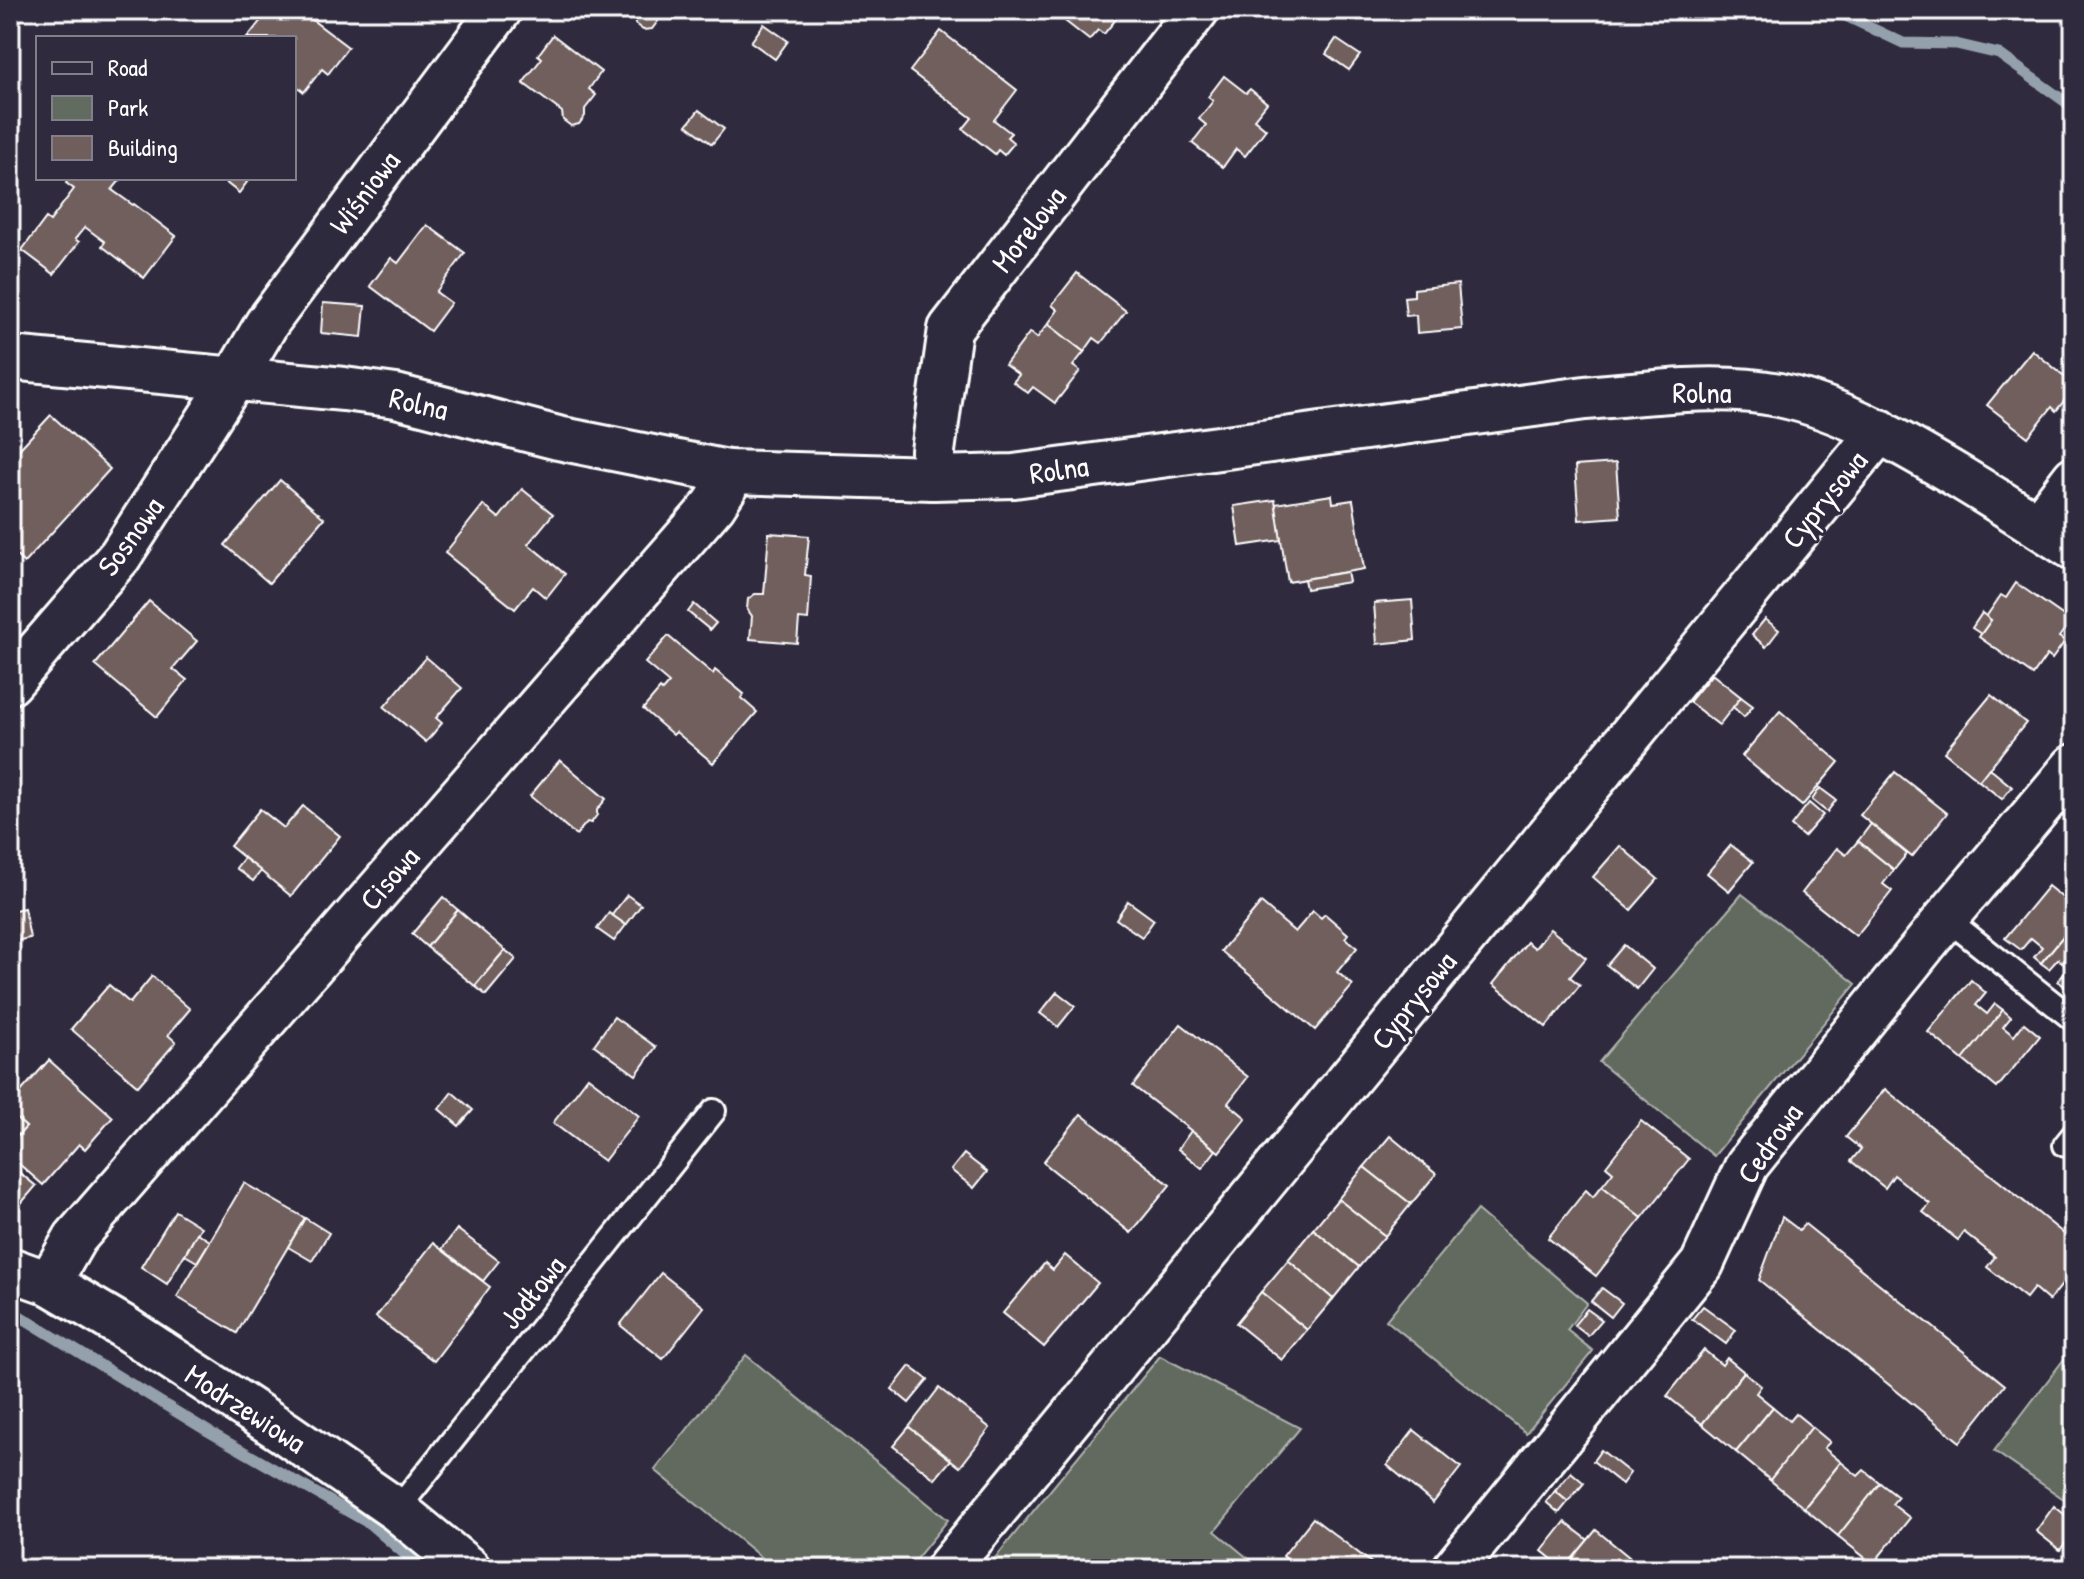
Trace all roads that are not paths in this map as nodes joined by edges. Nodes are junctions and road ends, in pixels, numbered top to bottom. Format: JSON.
{"nodes":[{"id":1,"x":500,"y":10,"type":"edge"},
{"id":2,"x":1197,"y":10,"type":"edge"},
{"id":3,"x":10,"y":358,"type":"edge"},
{"id":4,"x":234,"y":379,"type":"junction"},
{"id":5,"x":1880,"y":431,"type":"junction"},
{"id":6,"x":728,"y":472,"type":"junction"},
{"id":7,"x":933,"y":478,"type":"junction"},
{"id":8,"x":2074,"y":478,"type":"edge"},
{"id":9,"x":2038,"y":525,"type":"junction"},
{"id":10,"x":2074,"y":549,"type":"edge"},
{"id":11,"x":10,"y":683,"type":"edge"},
{"id":12,"x":2074,"y":766,"type":"edge"},
{"id":13,"x":1946,"y":918,"type":"junction"},
{"id":14,"x":2074,"y":1020,"type":"edge"},
{"id":15,"x":714,"y":1111,"type":"dead end"},
{"id":16,"x":10,"y":1269,"type":"edge"},
{"id":17,"x":49,"y":1283,"type":"junction"},
{"id":18,"x":397,"y":1510,"type":"junction"},
{"id":19,"x":469,"y":1569,"type":"edge"},
{"id":20,"x":947,"y":1569,"type":"edge"},
{"id":21,"x":1454,"y":1569,"type":"edge"}],
"edges":[{"from":1,"to":4,"type":"street","name":"Wiśniowa"},
{"from":2,"to":7,"type":"street","name":"Morelowa"},
{"from":3,"to":4,"type":"street","name":"Rolna"},
{"from":4,"to":6,"type":"street","name":"Rolna"},
{"from":4,"to":11,"type":"street","name":"Sosnowa"},
{"from":5,"to":7,"type":"street","name":"Rolna"},
{"from":5,"to":9,"type":"street","name":"Rolna"},
{"from":5,"to":20,"type":"street","name":"Cyprysowa"},
{"from":6,"to":7,"type":"street","name":"Rolna"},
{"from":6,"to":17,"type":"street","name":"Cisowa"},
{"from":8,"to":9,"type":"street"},
{"from":9,"to":10,"type":"street","name":"Rolna"},
{"from":12,"to":13,"type":"street","name":"Cedrowa"},
{"from":13,"to":14,"type":"lane"},
{"from":13,"to":21,"type":"street","name":"Cedrowa"},
{"from":15,"to":18,"type":"lane","name":"Jodłowa"},
{"from":16,"to":17,"type":"street","name":"Modrzewiowa"},
{"from":17,"to":18,"type":"street","name":"Modrzewiowa"},
{"from":18,"to":19,"type":"street","name":"Modrzewiowa"}]}
